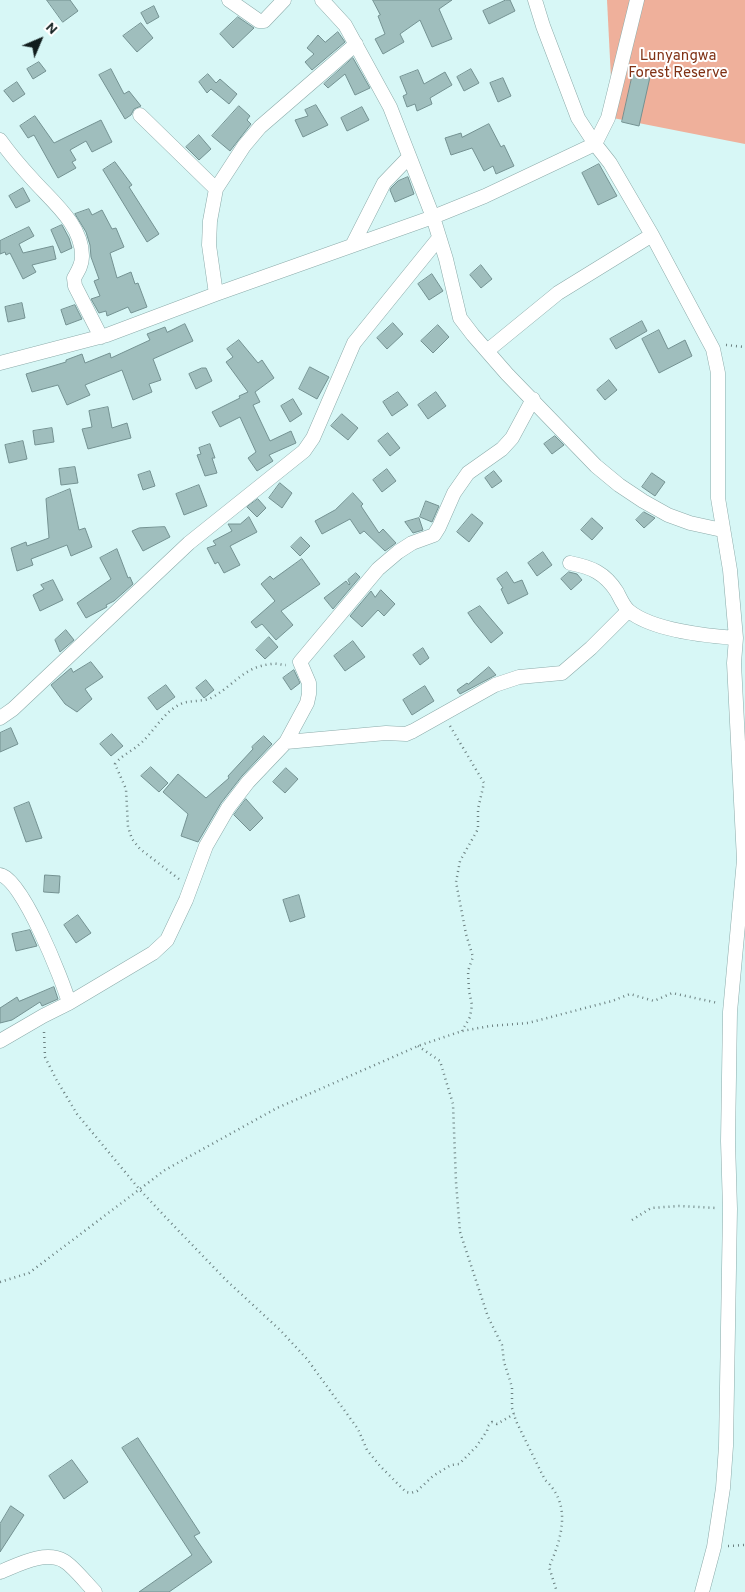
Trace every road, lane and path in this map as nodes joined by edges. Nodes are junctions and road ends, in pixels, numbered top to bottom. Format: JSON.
{"nodes":[{"id":1,"x":229,"y":0,"type":"edge"},
{"id":2,"x":284,"y":0,"type":"edge"},
{"id":3,"x":322,"y":0,"type":"edge"},
{"id":4,"x":535,"y":0,"type":"edge"},
{"id":5,"x":637,"y":0,"type":"edge"},
{"id":6,"x":356,"y":44,"type":"junction"},
{"id":7,"x":140,"y":115,"type":"dead end"},
{"id":8,"x":0,"y":140,"type":"edge"},
{"id":9,"x":595,"y":144,"type":"junction"},
{"id":10,"x":409,"y":157,"type":"junction"},
{"id":11,"x":216,"y":189,"type":"junction"},
{"id":12,"x":433,"y":217,"type":"junction"},
{"id":13,"x":652,"y":235,"type":"junction"},
{"id":14,"x":439,"y":238,"type":"junction"},
{"id":15,"x":353,"y":244,"type":"junction"},
{"id":16,"x":216,"y":294,"type":"junction"},
{"id":17,"x":101,"y":337,"type":"junction"},
{"id":18,"x":745,"y":346,"type":"edge"},
{"id":19,"x":713,"y":349,"type":"junction"},
{"id":20,"x":486,"y":350,"type":"junction"},
{"id":21,"x":0,"y":363,"type":"edge"},
{"id":22,"x":533,"y":399,"type":"junction"},
{"id":23,"x":722,"y":530,"type":"junction"},
{"id":24,"x":570,"y":563,"type":"dead end"},
{"id":25,"x":628,"y":610,"type":"junction"},
{"id":26,"x":736,"y":638,"type":"junction"},
{"id":27,"x":300,"y":662,"type":"junction"},
{"id":28,"x":447,"y":712,"type":"junction"},
{"id":29,"x":0,"y":718,"type":"edge"},
{"id":30,"x":286,"y":742,"type":"junction"},
{"id":31,"x":0,"y":875,"type":"edge"},
{"id":32,"x":190,"y":888,"type":"junction"},
{"id":33,"x":69,"y":1003,"type":"junction"},
{"id":34,"x":730,"y":1012,"type":"junction"},
{"id":35,"x":43,"y":1016,"type":"junction"},
{"id":36,"x":462,"y":1031,"type":"junction"},
{"id":37,"x":0,"y":1041,"type":"edge"},
{"id":38,"x":418,"y":1046,"type":"junction"},
{"id":39,"x":140,"y":1190,"type":"junction"},
{"id":40,"x":730,"y":1209,"type":"junction"},
{"id":41,"x":632,"y":1220,"type":"dead end"},
{"id":42,"x":0,"y":1282,"type":"edge"},
{"id":43,"x":514,"y":1414,"type":"junction"},
{"id":44,"x":0,"y":1572,"type":"edge"},
{"id":45,"x":95,"y":1592,"type":"edge"},
{"id":46,"x":557,"y":1592,"type":"edge"},
{"id":47,"x":702,"y":1592,"type":"edge"}],
"edges":[{"from":1,"to":2,"type":"street"},
{"from":3,"to":6,"type":"street"},
{"from":4,"to":9,"type":"street"},
{"from":5,"to":9,"type":"street"},
{"from":6,"to":10,"type":"street"},
{"from":6,"to":11,"type":"street"},
{"from":7,"to":11,"type":"street"},
{"from":8,"to":17,"type":"street"},
{"from":9,"to":12,"type":"street"},
{"from":9,"to":13,"type":"street"},
{"from":10,"to":12,"type":"street"},
{"from":10,"to":15,"type":"street"},
{"from":11,"to":16,"type":"street"},
{"from":12,"to":14,"type":"street"},
{"from":12,"to":15,"type":"street"},
{"from":13,"to":19,"type":"street"},
{"from":13,"to":20,"type":"street"},
{"from":14,"to":20,"type":"street"},
{"from":14,"to":29,"type":"street"},
{"from":15,"to":16,"type":"street"},
{"from":16,"to":17,"type":"street"},
{"from":17,"to":21,"type":"street"},
{"from":18,"to":19,"type":"path"},
{"from":19,"to":23,"type":"street"},
{"from":20,"to":22,"type":"street"},
{"from":22,"to":23,"type":"street"},
{"from":22,"to":27,"type":"street"},
{"from":23,"to":26,"type":"street"},
{"from":24,"to":25,"type":"street"},
{"from":25,"to":26,"type":"street"},
{"from":25,"to":28,"type":"street"},
{"from":26,"to":34,"type":"street"},
{"from":27,"to":30,"type":"street"},
{"from":27,"to":32,"type":"path"},
{"from":28,"to":30,"type":"street"},
{"from":28,"to":36,"type":"path"},
{"from":30,"to":32,"type":"street"},
{"from":31,"to":33,"type":"street"},
{"from":32,"to":33,"type":"street"},
{"from":33,"to":35,"type":"street"},
{"from":34,"to":36,"type":"path"},
{"from":34,"to":40,"type":"street"},
{"from":35,"to":37,"type":"street"},
{"from":35,"to":39,"type":"path"},
{"from":36,"to":38,"type":"path"},
{"from":38,"to":39,"type":"path"},
{"from":38,"to":43,"type":"path"},
{"from":39,"to":42,"type":"path"},
{"from":39,"to":43,"type":"path"},
{"from":40,"to":41,"type":"path"},
{"from":40,"to":47,"type":"street"},
{"from":43,"to":46,"type":"path"},
{"from":44,"to":45,"type":"street"}]}
